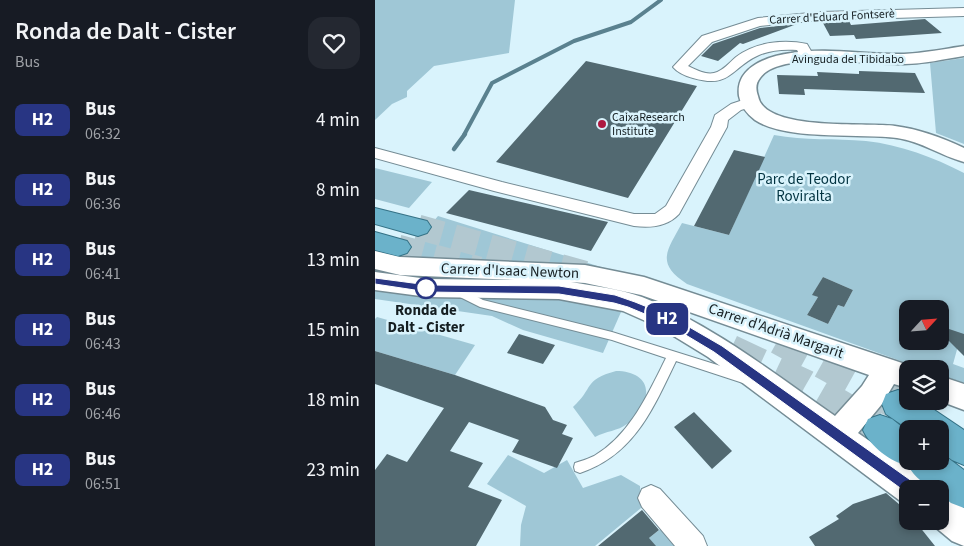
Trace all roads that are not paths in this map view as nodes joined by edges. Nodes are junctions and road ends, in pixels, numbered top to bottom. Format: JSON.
{"nodes":[{"id":1,"x":964,"y":12,"type":"edge"},
{"id":2,"x":964,"y":51,"type":"edge"},
{"id":3,"x":808,"y":58,"type":"junction"},
{"id":4,"x":754,"y":108,"type":"junction"},
{"id":5,"x":375,"y":153,"type":"edge"},
{"id":6,"x":964,"y":156,"type":"edge"},
{"id":7,"x":375,"y":216,"type":"edge"},
{"id":8,"x":418,"y":227,"type":"tunnel mouth"},
{"id":9,"x":375,"y":260,"type":"edge"},
{"id":10,"x":375,"y":281,"type":"edge"},
{"id":11,"x":644,"y":286,"type":"joint"},
{"id":12,"x":453,"y":288,"type":"junction"},
{"id":13,"x":673,"y":355,"type":"junction"},
{"id":14,"x":777,"y":391,"type":"junction"},
{"id":15,"x":949,"y":391,"type":"edge"},
{"id":16,"x":893,"y":395,"type":"edge"},
{"id":17,"x":964,"y":397,"type":"edge"},
{"id":18,"x":899,"y":420,"type":"edge"},
{"id":19,"x":924,"y":420,"type":"edge"},
{"id":20,"x":838,"y":434,"type":"junction"},
{"id":21,"x":949,"y":438,"type":"edge"},
{"id":22,"x":964,"y":448,"type":"edge"},
{"id":23,"x":580,"y":467,"type":"dead end"},
{"id":24,"x":936,"y":470,"type":"edge"},
{"id":25,"x":899,"y":480,"type":"edge"},
{"id":26,"x":964,"y":490,"type":"edge"},
{"id":27,"x":651,"y":498,"type":"dead end"},
{"id":28,"x":949,"y":517,"type":"edge"},
{"id":29,"x":964,"y":529,"type":"edge"},
{"id":30,"x":693,"y":546,"type":"edge"}],
"edges":[{"from":1,"to":3,"type":"street","name":"Carrer d'Eduard Fontserè"},
{"from":2,"to":3,"type":"street","name":"Avinguda del Tibidabo"},
{"from":3,"to":4,"type":"street","name":"Avinguda del Tibidabo"},
{"from":4,"to":5,"type":"street"},
{"from":4,"to":6,"type":"street"},
{"from":7,"to":8,"type":"highway"},
{"from":9,"to":11,"type":"street","name":"Carrer d'Isaac Newton"},
{"from":10,"to":12,"type":"street","name":"Carrer d'Isaac Newton"},
{"from":11,"to":16,"type":"street","name":"Carrer d'Adrià Margarit"},
{"from":12,"to":13,"type":"lane"},
{"from":12,"to":14,"type":"street","name":"Carrer d'Isaac Newton"},
{"from":13,"to":14,"type":"lane"},
{"from":13,"to":23,"type":"lane"},
{"from":14,"to":20,"type":"street","name":"Carrer d'Isaac Newton"},
{"from":15,"to":17,"type":"street"},
{"from":16,"to":18,"type":"highway"},
{"from":16,"to":19,"type":"highway"},
{"from":16,"to":20,"type":"street"},
{"from":20,"to":25,"type":"street","name":"Carrer d'Isaac Newton"},
{"from":21,"to":22,"type":"highway"},
{"from":24,"to":26,"type":"highway"},
{"from":27,"to":30,"type":"street"},
{"from":28,"to":29,"type":"street"}]}
